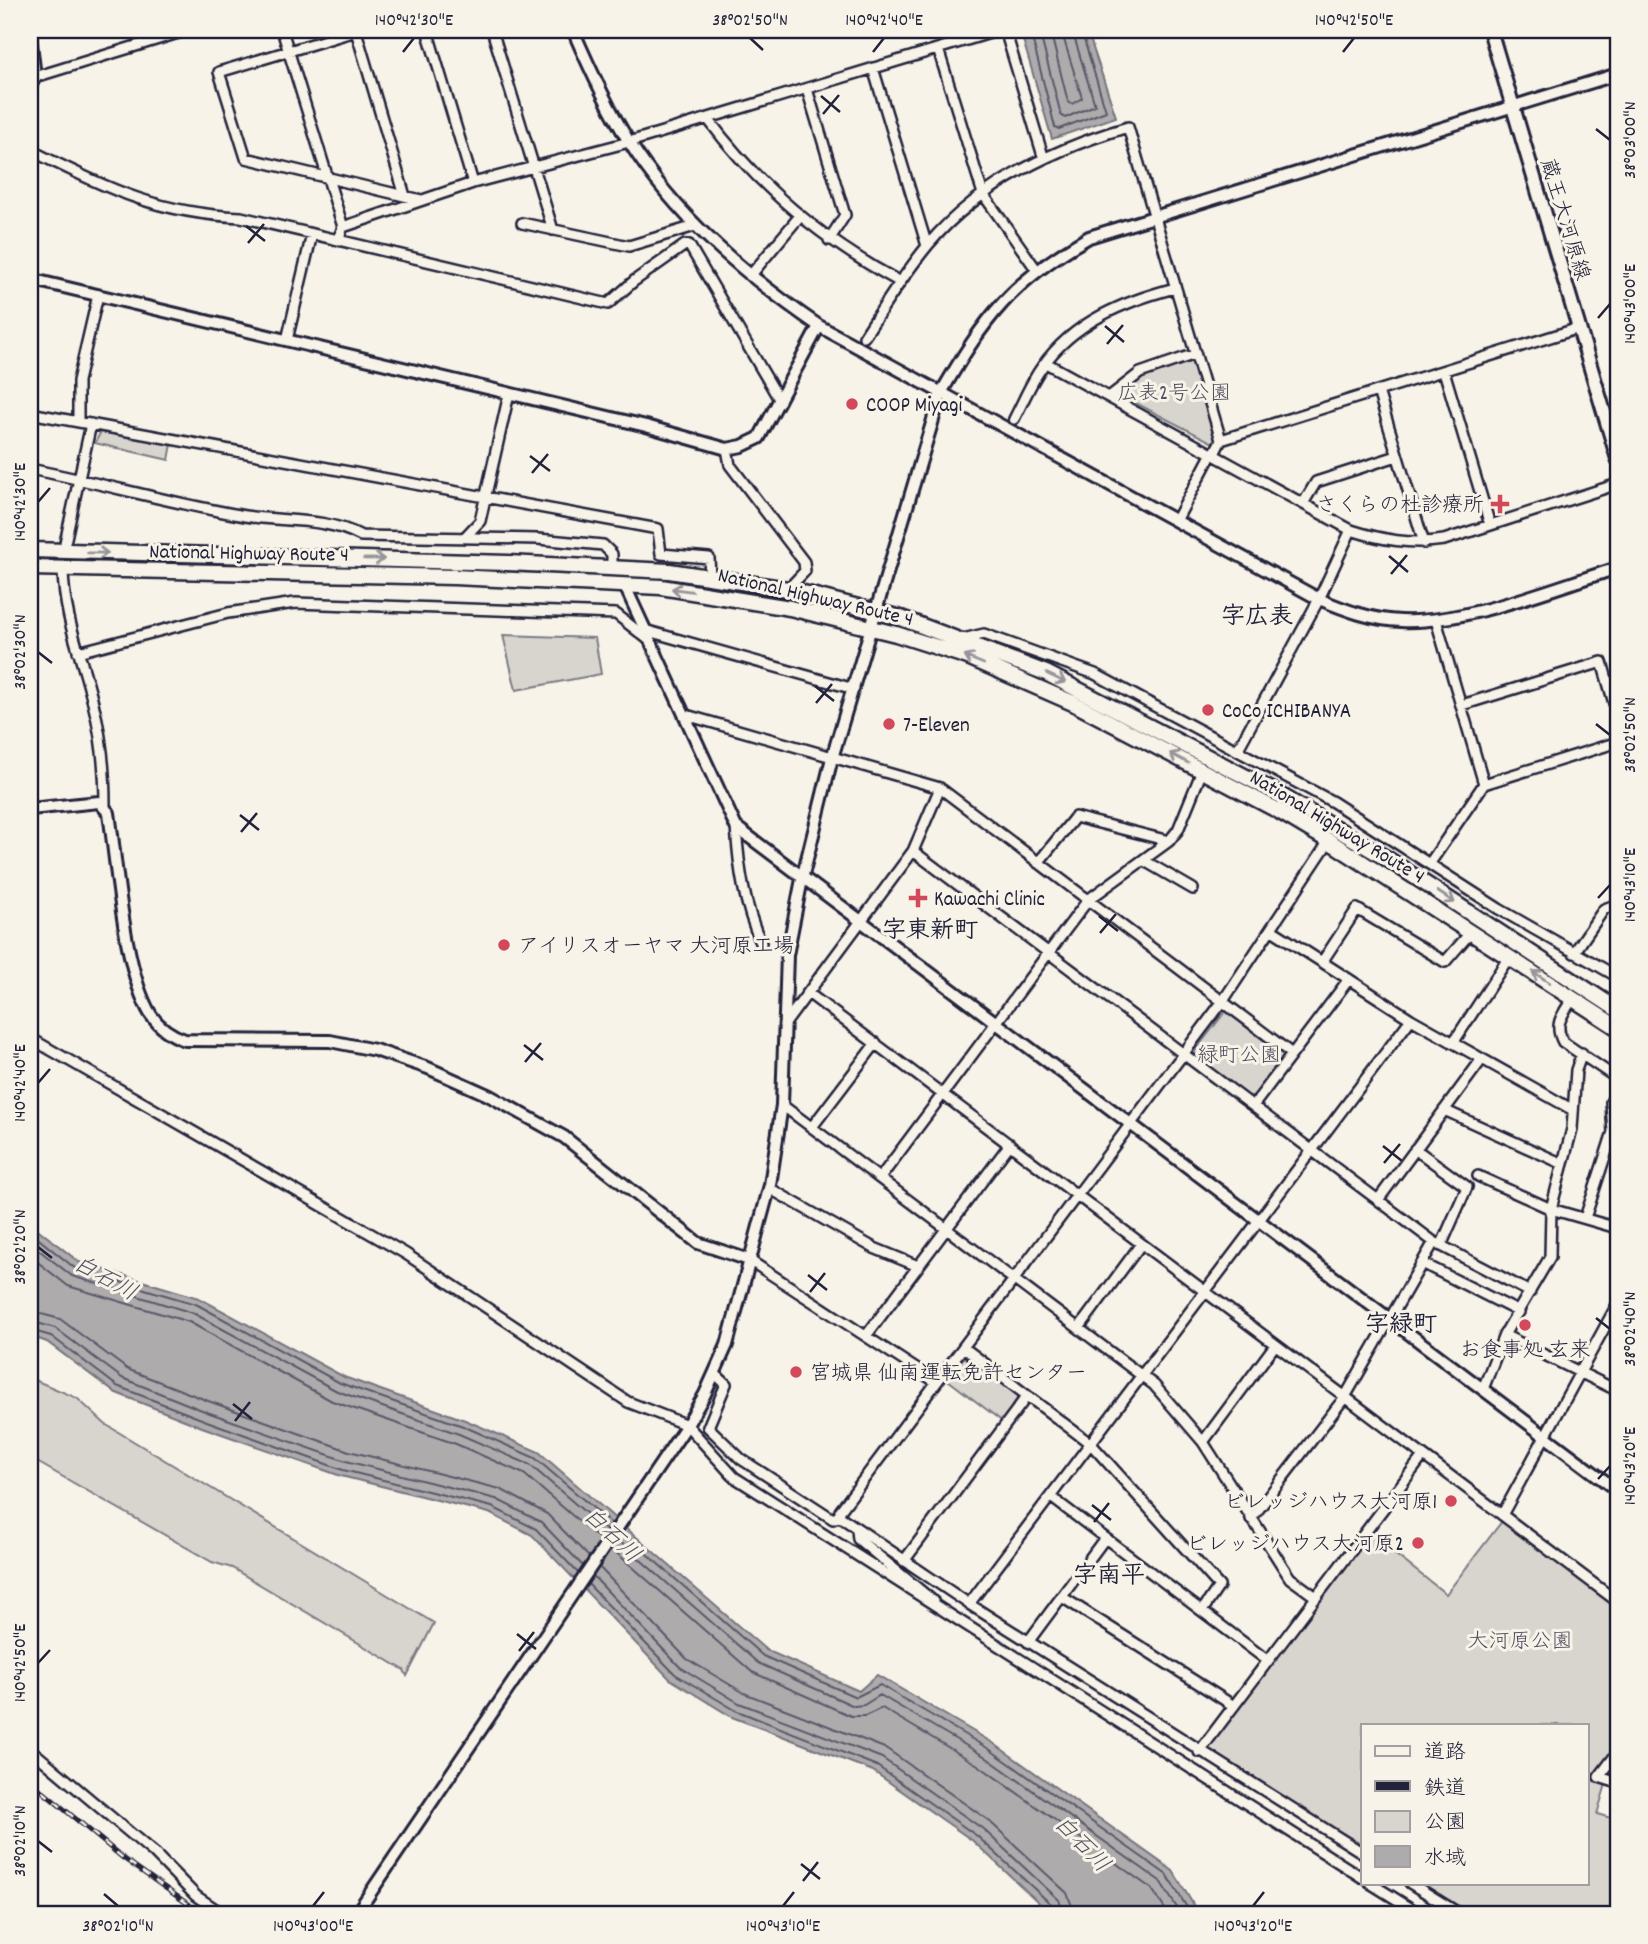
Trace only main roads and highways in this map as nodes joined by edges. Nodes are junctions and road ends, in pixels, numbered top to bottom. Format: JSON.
{"nodes":[{"id":1,"x":1490,"y":30,"type":"edge"},
{"id":2,"x":1618,"y":459,"type":"edge"},
{"id":3,"x":30,"y":550,"type":"edge"},
{"id":4,"x":30,"y":568,"type":"edge"},
{"id":5,"x":1618,"y":1010,"type":"edge"},
{"id":6,"x":1618,"y":1028,"type":"edge"}],
"edges":[{"from":1,"to":2,"type":"main road","name":"蔵王大河原線"},
{"from":3,"to":5,"type":"highway","name":"National Highway Route 4","one_way":true},
{"from":6,"to":4,"type":"highway","name":"National Highway Route 4","one_way":true}]}
